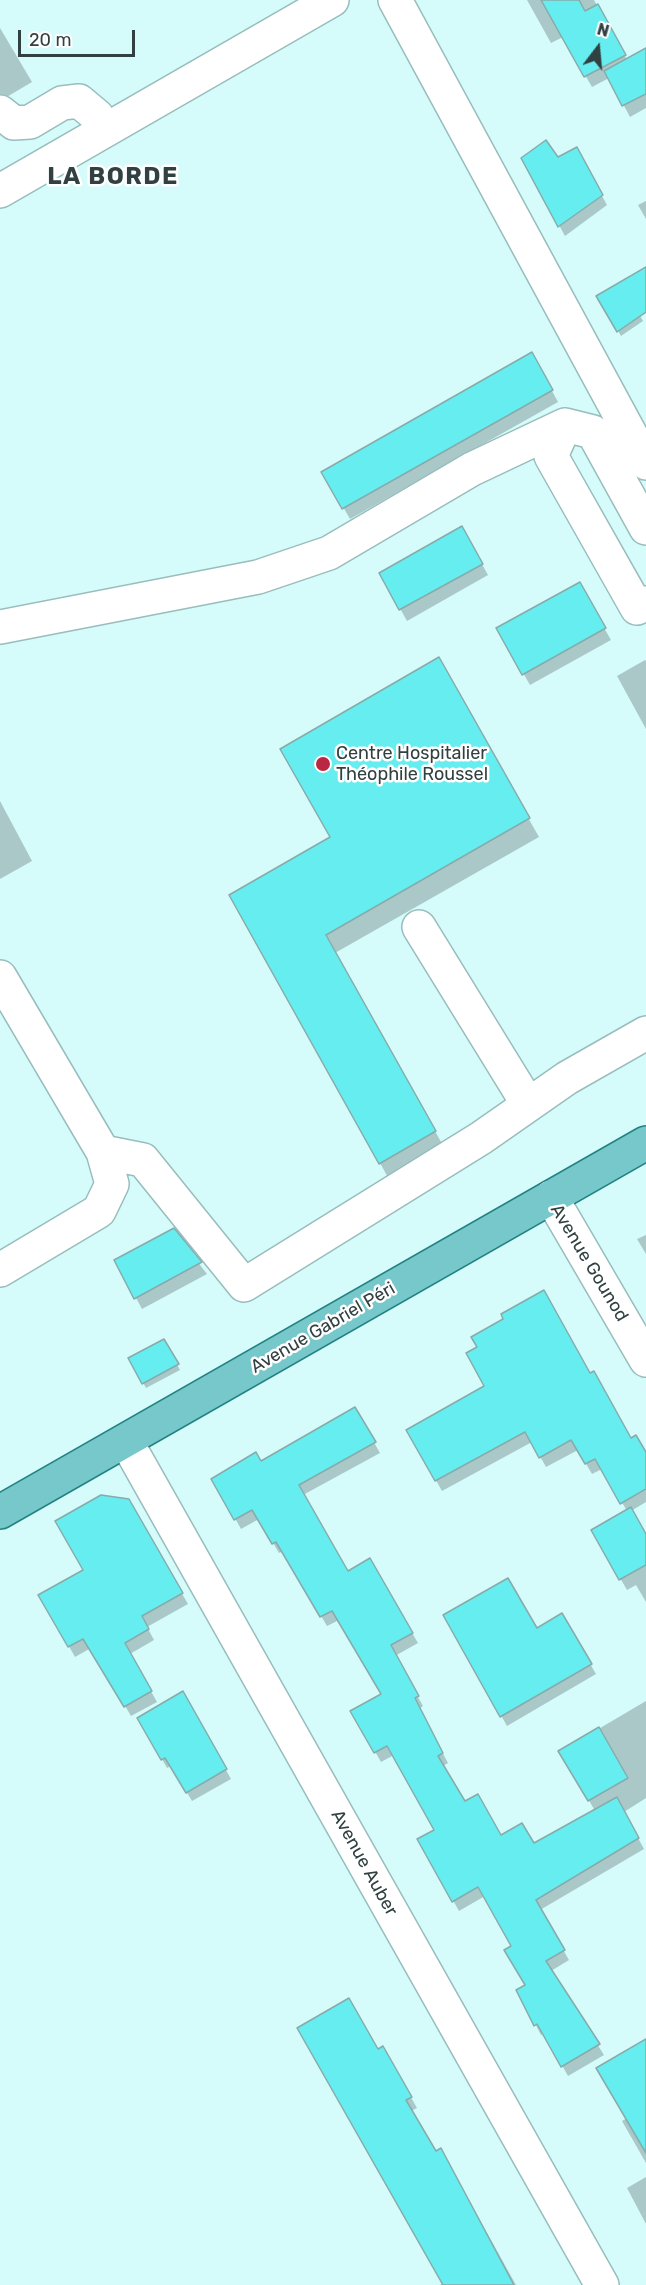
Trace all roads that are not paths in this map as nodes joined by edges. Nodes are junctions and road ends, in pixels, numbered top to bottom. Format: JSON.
{"nodes":[{"id":1,"x":332,"y":0,"type":"edge"},
{"id":2,"x":395,"y":0,"type":"edge"},
{"id":3,"x":0,"y":112,"type":"edge"},
{"id":4,"x":104,"y":132,"type":"junction"},
{"id":5,"x":0,"y":191,"type":"edge"},
{"id":6,"x":565,"y":424,"type":"junction"},
{"id":7,"x":646,"y":463,"type":"edge"},
{"id":8,"x":646,"y":528,"type":"edge"},
{"id":9,"x":646,"y":603,"type":"edge"},
{"id":10,"x":0,"y":627,"type":"edge"},
{"id":11,"x":419,"y":927,"type":"dead end"},
{"id":12,"x":0,"y":977,"type":"edge"},
{"id":13,"x":646,"y":1033,"type":"edge"},
{"id":14,"x":528,"y":1104,"type":"junction"},
{"id":15,"x":646,"y":1143,"type":"edge"},
{"id":16,"x":103,"y":1152,"type":"junction"},
{"id":17,"x":550,"y":1197,"type":"junction"},
{"id":18,"x":0,"y":1270,"type":"edge"},
{"id":19,"x":646,"y":1360,"type":"edge"},
{"id":20,"x":126,"y":1441,"type":"junction"},
{"id":21,"x":0,"y":1512,"type":"edge"},
{"id":22,"x":602,"y":2285,"type":"edge"}],
"edges":[{"from":1,"to":4,"type":"street"},
{"from":2,"to":7,"type":"street"},
{"from":3,"to":4,"type":"street"},
{"from":4,"to":5,"type":"street"},
{"from":6,"to":8,"type":"street"},
{"from":6,"to":9,"type":"street"},
{"from":6,"to":10,"type":"street"},
{"from":11,"to":14,"type":"street"},
{"from":12,"to":16,"type":"street"},
{"from":13,"to":14,"type":"street"},
{"from":14,"to":16,"type":"street"},
{"from":15,"to":17,"type":"main road","name":"Avenue Gabriel Péri"},
{"from":16,"to":18,"type":"street"},
{"from":17,"to":19,"type":"street","name":"Avenue Gounod"},
{"from":17,"to":20,"type":"main road","name":"Avenue Gabriel Péri"},
{"from":20,"to":21,"type":"main road","name":"Avenue Gabriel Péri"},
{"from":20,"to":22,"type":"street","name":"Avenue Auber"}]}
